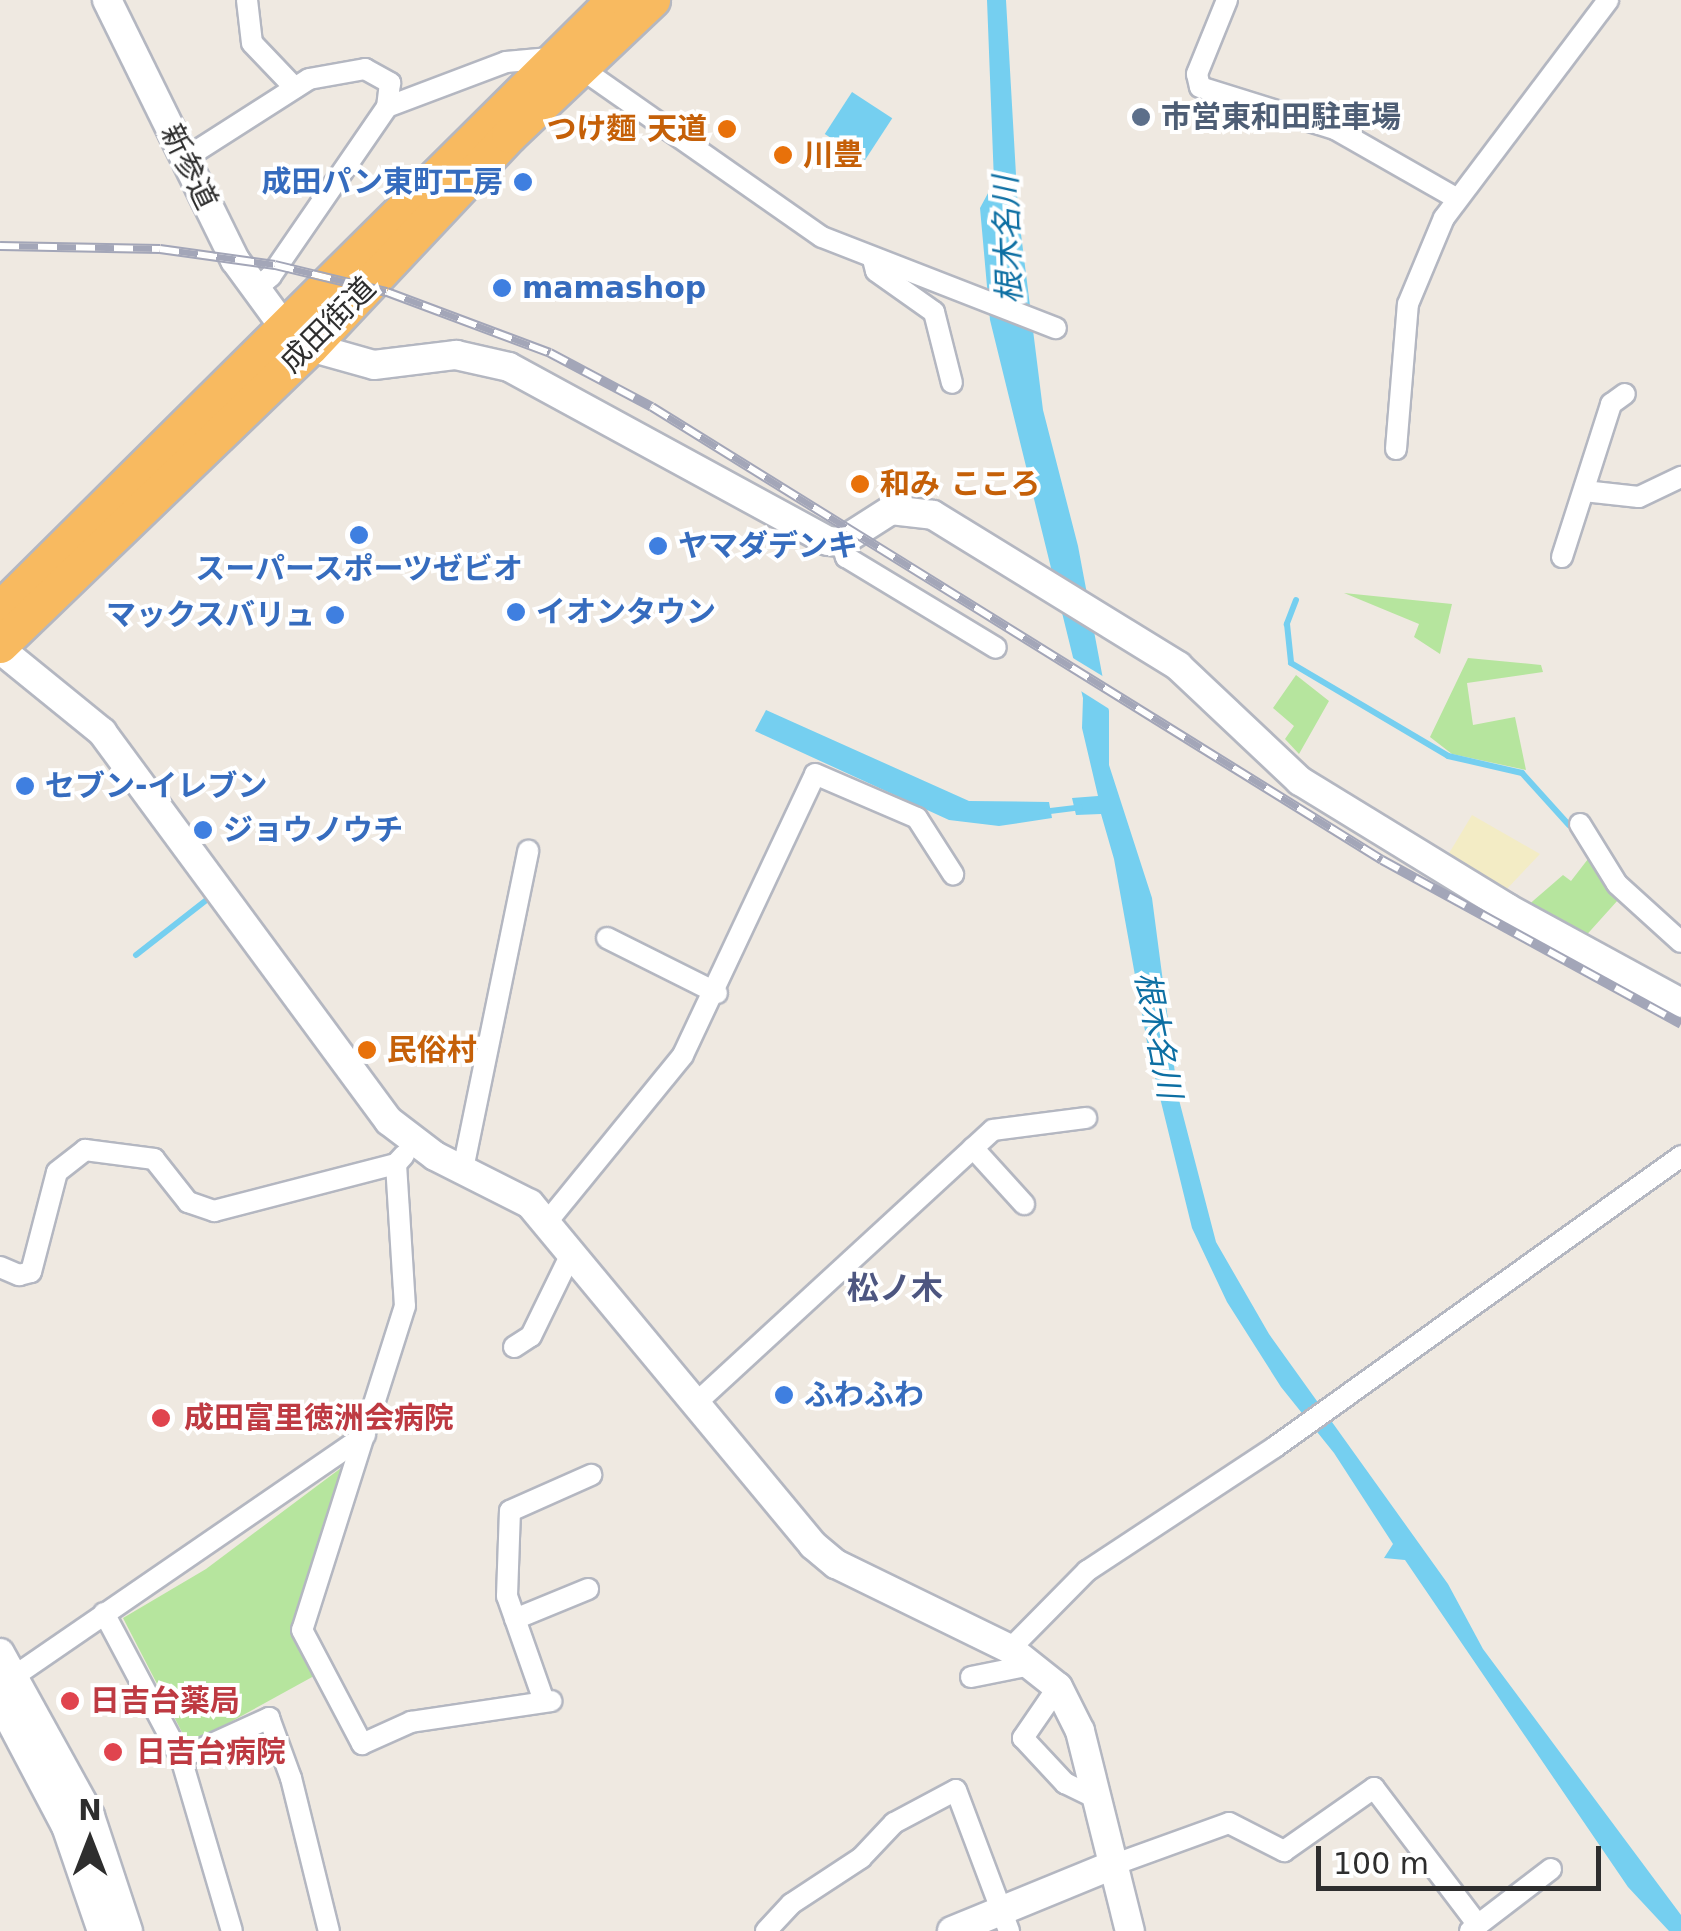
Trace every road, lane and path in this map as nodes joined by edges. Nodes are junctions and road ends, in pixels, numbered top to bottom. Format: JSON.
{"nodes":[{"id":1,"x":107,"y":0,"type":"edge"},
{"id":2,"x":247,"y":0,"type":"edge"},
{"id":3,"x":614,"y":0,"type":"edge"},
{"id":4,"x":652,"y":0,"type":"edge"},
{"id":5,"x":1227,"y":0,"type":"edge"},
{"id":6,"x":1608,"y":0,"type":"edge"},
{"id":7,"x":564,"y":63,"type":"junction"},
{"id":8,"x":295,"y":88,"type":"junction"},
{"id":9,"x":387,"y":107,"type":"junction"},
{"id":10,"x":184,"y":159,"type":"junction"},
{"id":11,"x":1456,"y":198,"type":"junction"},
{"id":12,"x":873,"y":258,"type":"junction"},
{"id":13,"x":253,"y":291,"type":"junction"},
{"id":14,"x":1056,"y":328,"type":"dead end"},
{"id":15,"x":297,"y":337,"type":"junction"},
{"id":16,"x":952,"y":383,"type":"dead end"},
{"id":17,"x":1625,"y":394,"type":"dead end"},
{"id":18,"x":1396,"y":449,"type":"dead end"},
{"id":19,"x":1681,"y":477,"type":"edge"},
{"id":20,"x":1584,"y":491,"type":"junction"},
{"id":21,"x":842,"y":542,"type":"junction"},
{"id":22,"x":1562,"y":556,"type":"dead end"},
{"id":23,"x":0,"y":609,"type":"edge"},
{"id":24,"x":0,"y":647,"type":"edge"},
{"id":25,"x":996,"y":648,"type":"dead end"},
{"id":26,"x":1580,"y":824,"type":"dead end"},
{"id":27,"x":528,"y":851,"type":"dead end"},
{"id":28,"x":953,"y":874,"type":"dead end"},
{"id":29,"x":608,"y":938,"type":"dead end"},
{"id":30,"x":1681,"y":942,"type":"edge"},
{"id":31,"x":717,"y":993,"type":"junction"},
{"id":32,"x":1681,"y":1003,"type":"edge"},
{"id":33,"x":1086,"y":1118,"type":"dead end"},
{"id":34,"x":974,"y":1148,"type":"junction"},
{"id":35,"x":405,"y":1154,"type":"junction"},
{"id":36,"x":1681,"y":1156,"type":"edge"},
{"id":37,"x":463,"y":1169,"type":"junction"},
{"id":38,"x":1024,"y":1204,"type":"dead end"},
{"id":39,"x":547,"y":1222,"type":"junction"},
{"id":40,"x":572,"y":1252,"type":"junction"},
{"id":41,"x":0,"y":1266,"type":"edge"},
{"id":42,"x":514,"y":1348,"type":"dead end"},
{"id":43,"x":696,"y":1403,"type":"junction"},
{"id":44,"x":365,"y":1434,"type":"junction"},
{"id":45,"x":592,"y":1474,"type":"dead end"},
{"id":46,"x":588,"y":1589,"type":"dead end"},
{"id":47,"x":104,"y":1613,"type":"junction"},
{"id":48,"x":515,"y":1619,"type":"junction"},
{"id":49,"x":1020,"y":1657,"type":"junction"},
{"id":50,"x":5,"y":1671,"type":"edge"},
{"id":51,"x":971,"y":1677,"type":"dead end"},
{"id":52,"x":1058,"y":1686,"type":"junction"},
{"id":53,"x":0,"y":1701,"type":"edge"},
{"id":54,"x":181,"y":1758,"type":"junction"},
{"id":55,"x":1098,"y":1799,"type":"junction"},
{"id":56,"x":1113,"y":1865,"type":"junction"},
{"id":57,"x":1552,"y":1869,"type":"dead end"},
{"id":58,"x":1004,"y":1919,"type":"edge"},
{"id":59,"x":1474,"y":1928,"type":"edge"},
{"id":60,"x":102,"y":1931,"type":"edge"},
{"id":61,"x":128,"y":1931,"type":"edge"},
{"id":62,"x":232,"y":1931,"type":"edge"},
{"id":63,"x":329,"y":1931,"type":"edge"},
{"id":64,"x":766,"y":1931,"type":"edge"},
{"id":65,"x":952,"y":1931,"type":"edge"},
{"id":66,"x":1130,"y":1931,"type":"edge"}],
"edges":[{"from":1,"to":10,"type":"street","name":"新参道"},
{"from":2,"to":8,"type":"street"},
{"from":3,"to":7,"type":"highway","name":"成田街道"},
{"from":4,"to":7,"type":"highway","name":"成田街道"},
{"from":5,"to":11,"type":"street"},
{"from":6,"to":11,"type":"street"},
{"from":7,"to":9,"type":"street"},
{"from":7,"to":12,"type":"street"},
{"from":7,"to":15,"type":"highway","name":"成田街道"},
{"from":8,"to":9,"type":"street"},
{"from":8,"to":10,"type":"street"},
{"from":9,"to":13,"type":"street"},
{"from":10,"to":13,"type":"street","name":"新参道"},
{"from":11,"to":18,"type":"street"},
{"from":12,"to":14,"type":"street"},
{"from":12,"to":16,"type":"street"},
{"from":13,"to":15,"type":"street","name":"新参道"},
{"from":15,"to":21,"type":"street"},
{"from":15,"to":23,"type":"highway","name":"成田街道"},
{"from":15,"to":24,"type":"highway","name":"成田街道"},
{"from":17,"to":20,"type":"street"},
{"from":19,"to":20,"type":"street"},
{"from":20,"to":22,"type":"street"},
{"from":21,"to":25,"type":"street"},
{"from":21,"to":32,"type":"street"},
{"from":24,"to":35,"type":"street"},
{"from":26,"to":30,"type":"street"},
{"from":27,"to":37,"type":"street"},
{"from":28,"to":31,"type":"street"},
{"from":29,"to":31,"type":"street"},
{"from":31,"to":39,"type":"street"},
{"from":33,"to":34,"type":"street"},
{"from":34,"to":38,"type":"street"},
{"from":34,"to":43,"type":"street"},
{"from":35,"to":37,"type":"street"},
{"from":35,"to":41,"type":"street"},
{"from":35,"to":44,"type":"street"},
{"from":36,"to":49,"type":"street"},
{"from":37,"to":39,"type":"street"},
{"from":39,"to":40,"type":"street"},
{"from":40,"to":42,"type":"street"},
{"from":40,"to":43,"type":"street"},
{"from":43,"to":49,"type":"street"},
{"from":44,"to":47,"type":"street"},
{"from":44,"to":48,"type":"street"},
{"from":45,"to":48,"type":"street"},
{"from":46,"to":48,"type":"street"},
{"from":47,"to":50,"type":"street"},
{"from":47,"to":54,"type":"street"},
{"from":49,"to":51,"type":"street"},
{"from":49,"to":52,"type":"street"},
{"from":50,"to":61,"type":"street"},
{"from":52,"to":55,"type":"street"},
{"from":52,"to":55,"type":"street"},
{"from":53,"to":60,"type":"street"},
{"from":54,"to":62,"type":"street"},
{"from":54,"to":63,"type":"street"},
{"from":55,"to":56,"type":"street"},
{"from":56,"to":58,"type":"street"},
{"from":56,"to":59,"type":"street"},
{"from":56,"to":66,"type":"street"},
{"from":57,"to":59,"type":"street"},
{"from":58,"to":64,"type":"street"},
{"from":58,"to":65,"type":"street"}]}
